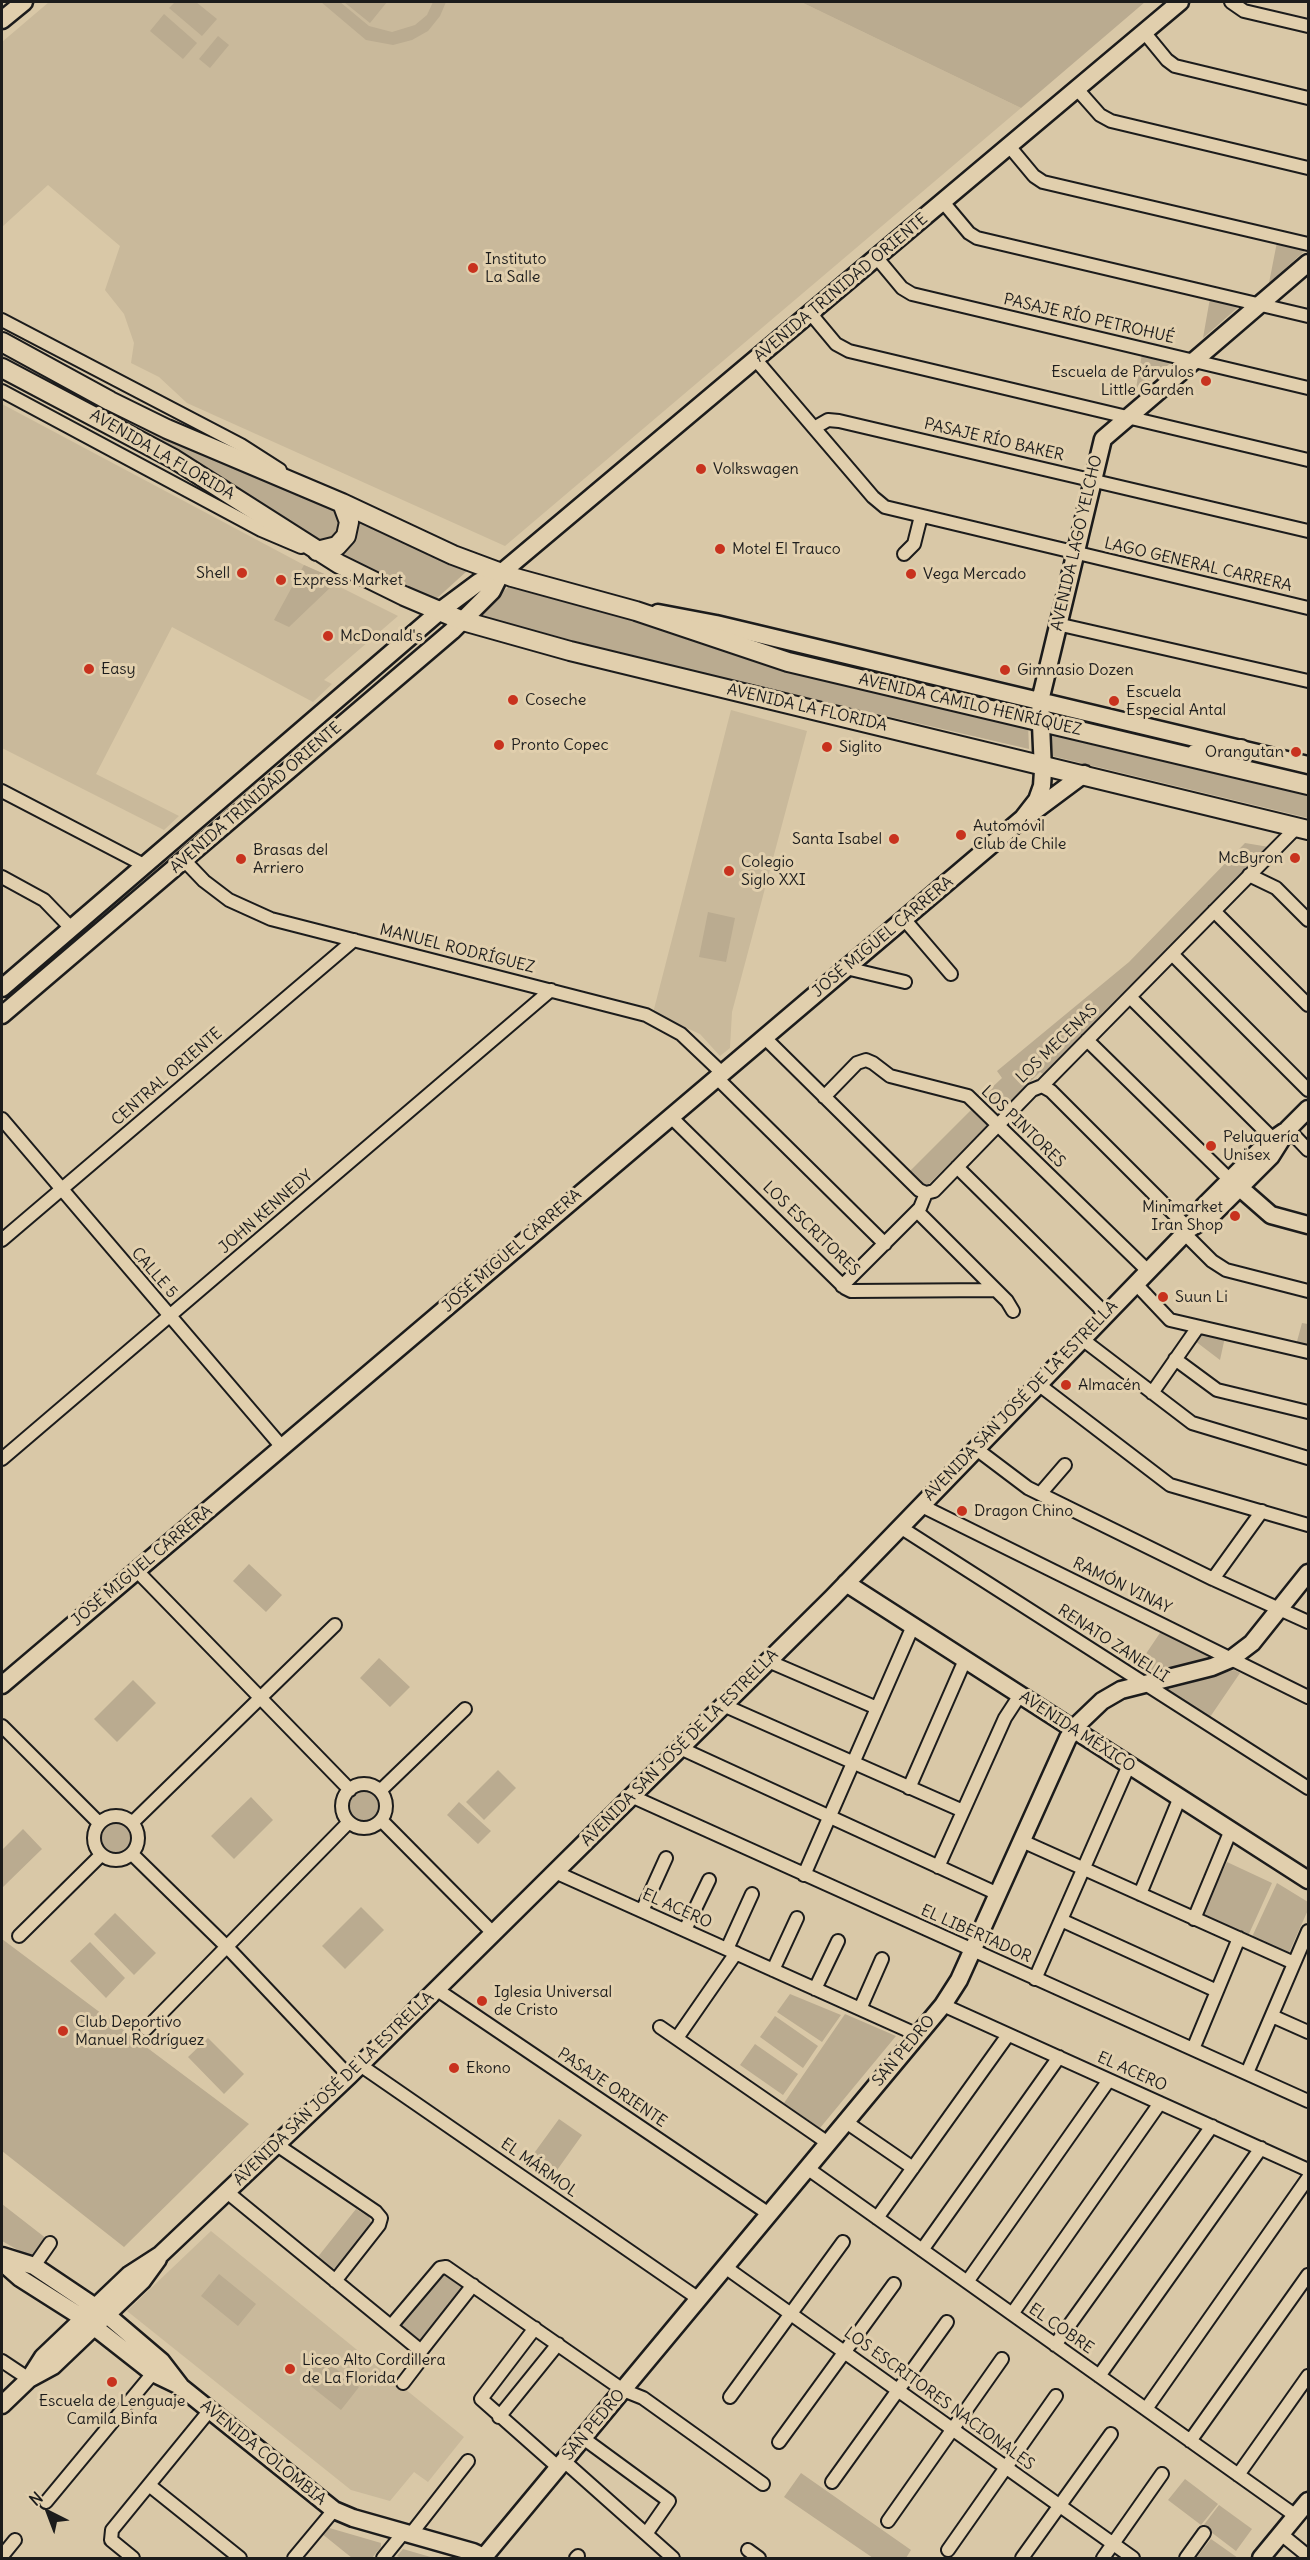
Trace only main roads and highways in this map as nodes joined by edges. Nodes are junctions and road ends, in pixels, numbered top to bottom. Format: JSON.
{"nodes":[{"id":1,"x":2,"y":342,"type":"edge"},
{"id":2,"x":2,"y":368,"type":"edge"},
{"id":3,"x":342,"y":503,"type":"junction"},
{"id":4,"x":317,"y":551,"type":"junction"},
{"id":5,"x":501,"y":573,"type":"joint"},
{"id":6,"x":1241,"y":749,"type":"road end"},
{"id":7,"x":1182,"y":756,"type":"junction"},
{"id":8,"x":1308,"y":785,"type":"edge"},
{"id":9,"x":1303,"y":828,"type":"edge"}],
"edges":[{"from":1,"to":3,"type":"main road","name":"AVENIDA LA FLORIDA"},
{"from":2,"to":4,"type":"main road","name":"AVENIDA LA FLORIDA"},
{"from":3,"to":4,"type":"main road"},
{"from":3,"to":5,"type":"main road","name":"AVENIDA LA FLORIDA"},
{"from":4,"to":9,"type":"main road","name":"AVENIDA LA FLORIDA"},
{"from":5,"to":7,"type":"main road","name":"AVENIDA CAMILO HENRÍQUEZ"},
{"from":6,"to":7,"type":"main road"},
{"from":7,"to":8,"type":"main road","name":"AVENIDA CAMILO HENRÍQUEZ"}]}
